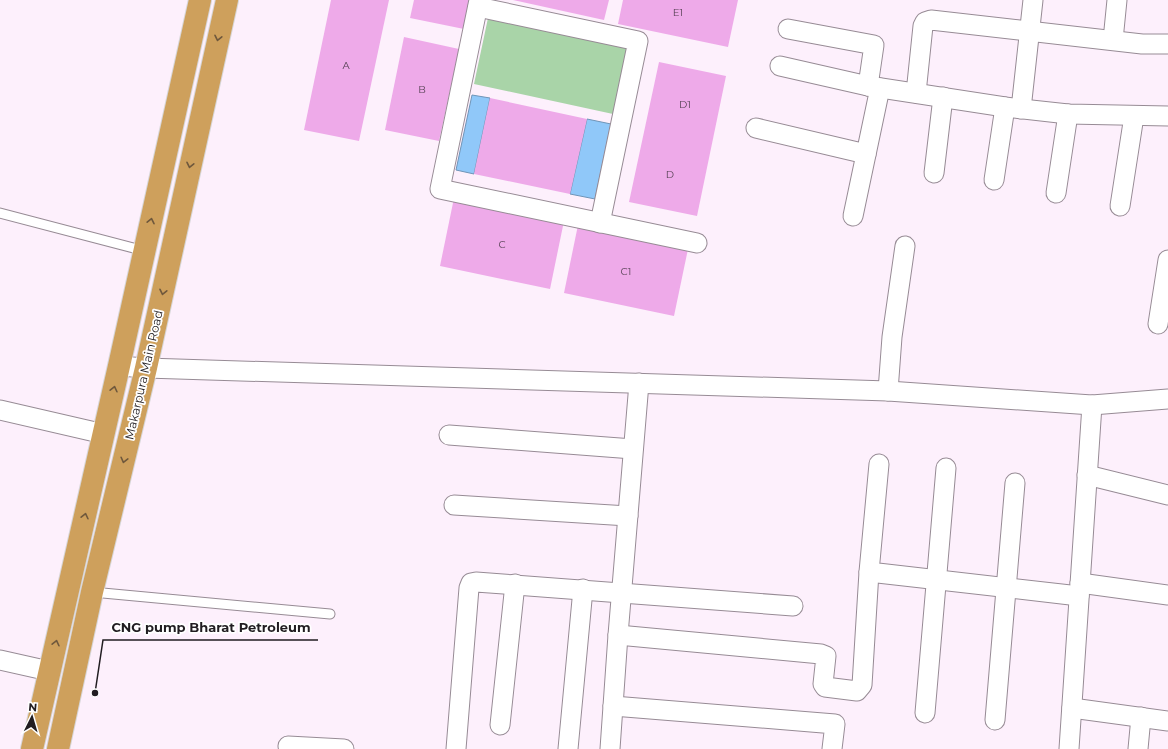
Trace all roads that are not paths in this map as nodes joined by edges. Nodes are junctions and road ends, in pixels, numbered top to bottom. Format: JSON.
{"nodes":[{"id":1,"x":200,"y":0,"type":"edge"},
{"id":2,"x":227,"y":0,"type":"edge"},
{"id":3,"x":1033,"y":0,"type":"edge"},
{"id":4,"x":1118,"y":0,"type":"edge"},
{"id":5,"x":479,"y":4,"type":"edge"},
{"id":6,"x":788,"y":29,"type":"dead end"},
{"id":7,"x":1030,"y":31,"type":"junction"},
{"id":8,"x":1113,"y":40,"type":"junction"},
{"id":9,"x":1168,"y":44,"type":"edge"},
{"id":10,"x":780,"y":66,"type":"dead end"},
{"id":11,"x":874,"y":87,"type":"junction"},
{"id":12,"x":916,"y":93,"type":"junction"},
{"id":13,"x":943,"y":97,"type":"junction"},
{"id":14,"x":1013,"y":108,"type":"junction"},
{"id":15,"x":1068,"y":114,"type":"junction"},
{"id":16,"x":1134,"y":116,"type":"junction"},
{"id":17,"x":1168,"y":116,"type":"edge"},
{"id":18,"x":756,"y":128,"type":"dead end"},
{"id":19,"x":866,"y":154,"type":"junction"},
{"id":20,"x":934,"y":173,"type":"dead end"},
{"id":21,"x":994,"y":180,"type":"dead end"},
{"id":22,"x":1056,"y":193,"type":"dead end"},
{"id":23,"x":1120,"y":206,"type":"dead end"},
{"id":24,"x":0,"y":214,"type":"edge"},
{"id":25,"x":853,"y":216,"type":"dead end"},
{"id":26,"x":600,"y":223,"type":"junction"},
{"id":27,"x":697,"y":243,"type":"dead end"},
{"id":28,"x":905,"y":246,"type":"dead end"},
{"id":29,"x":145,"y":251,"type":"junction"},
{"id":30,"x":1168,"y":260,"type":"edge"},
{"id":31,"x":1158,"y":324,"type":"dead end"},
{"id":32,"x":120,"y":366,"type":"junction"},
{"id":33,"x":146,"y":368,"type":"junction"},
{"id":34,"x":639,"y":383,"type":"junction"},
{"id":35,"x":888,"y":391,"type":"junction"},
{"id":36,"x":1168,"y":399,"type":"edge"},
{"id":37,"x":1092,"y":405,"type":"junction"},
{"id":38,"x":0,"y":410,"type":"edge"},
{"id":39,"x":104,"y":434,"type":"junction"},
{"id":40,"x":450,"y":435,"type":"dead end"},
{"id":41,"x":634,"y":449,"type":"junction"},
{"id":42,"x":879,"y":464,"type":"dead end"},
{"id":43,"x":946,"y":468,"type":"dead end"},
{"id":44,"x":1088,"y":475,"type":"junction"},
{"id":45,"x":1015,"y":483,"type":"dead end"},
{"id":46,"x":1168,"y":495,"type":"edge"},
{"id":47,"x":454,"y":505,"type":"dead end"},
{"id":48,"x":628,"y":516,"type":"junction"},
{"id":49,"x":869,"y":572,"type":"junction"},
{"id":50,"x":936,"y":580,"type":"junction"},
{"id":51,"x":515,"y":584,"type":"junction"},
{"id":52,"x":1007,"y":588,"type":"junction"},
{"id":53,"x":583,"y":589,"type":"junction"},
{"id":54,"x":1080,"y":590,"type":"junction"},
{"id":55,"x":92,"y":592,"type":"junction"},
{"id":56,"x":621,"y":592,"type":"junction"},
{"id":57,"x":1168,"y":595,"type":"edge"},
{"id":58,"x":793,"y":606,"type":"dead end"},
{"id":59,"x":330,"y":614,"type":"dead end"},
{"id":60,"x":618,"y":635,"type":"junction"},
{"id":61,"x":0,"y":660,"type":"edge"},
{"id":62,"x":49,"y":671,"type":"junction"},
{"id":63,"x":613,"y":706,"type":"junction"},
{"id":64,"x":1072,"y":708,"type":"junction"},
{"id":65,"x":925,"y":713,"type":"dead end"},
{"id":66,"x":1141,"y":717,"type":"junction"},
{"id":67,"x":995,"y":720,"type":"dead end"},
{"id":68,"x":1168,"y":721,"type":"edge"},
{"id":69,"x":500,"y":725,"type":"dead end"},
{"id":70,"x":288,"y":746,"type":"dead end"},
{"id":71,"x":32,"y":749,"type":"edge"},
{"id":72,"x":58,"y":749,"type":"edge"},
{"id":73,"x":344,"y":749,"type":"edge"},
{"id":74,"x":456,"y":749,"type":"edge"},
{"id":75,"x":568,"y":749,"type":"edge"},
{"id":76,"x":610,"y":749,"type":"edge"},
{"id":77,"x":832,"y":749,"type":"edge"},
{"id":78,"x":1069,"y":749,"type":"edge"},
{"id":79,"x":1138,"y":749,"type":"edge"}],
"edges":[{"from":29,"to":1,"type":"highway","one_way":true},
{"from":2,"to":33,"type":"highway","name":"Makarpura Main Road","one_way":true},
{"from":3,"to":7,"type":"street"},
{"from":4,"to":8,"type":"street"},
{"from":5,"to":26,"type":"street"},
{"from":5,"to":26,"type":"street"},
{"from":6,"to":11,"type":"street"},
{"from":7,"to":8,"type":"street"},
{"from":7,"to":12,"type":"street"},
{"from":7,"to":14,"type":"street"},
{"from":8,"to":9,"type":"street"},
{"from":10,"to":11,"type":"street"},
{"from":11,"to":12,"type":"street"},
{"from":11,"to":19,"type":"street"},
{"from":12,"to":13,"type":"street"},
{"from":13,"to":14,"type":"street"},
{"from":13,"to":20,"type":"street"},
{"from":14,"to":15,"type":"street"},
{"from":14,"to":21,"type":"street"},
{"from":15,"to":16,"type":"street"},
{"from":15,"to":22,"type":"street"},
{"from":16,"to":17,"type":"street"},
{"from":16,"to":23,"type":"street"},
{"from":18,"to":19,"type":"street"},
{"from":19,"to":25,"type":"street"},
{"from":24,"to":29,"type":"lane"},
{"from":26,"to":27,"type":"street"},
{"from":28,"to":35,"type":"street"},
{"from":29,"to":32,"type":"highway"},
{"from":30,"to":31,"type":"street"},
{"from":32,"to":33,"type":"street"},
{"from":39,"to":32,"type":"highway","one_way":true},
{"from":33,"to":34,"type":"street"},
{"from":33,"to":55,"type":"highway","name":"Makarpura Main Road","one_way":true},
{"from":34,"to":35,"type":"street"},
{"from":34,"to":41,"type":"street"},
{"from":35,"to":37,"type":"street"},
{"from":36,"to":37,"type":"street"},
{"from":37,"to":44,"type":"street"},
{"from":38,"to":39,"type":"street"},
{"from":62,"to":39,"type":"highway","one_way":true},
{"from":40,"to":41,"type":"street"},
{"from":41,"to":48,"type":"street"},
{"from":42,"to":49,"type":"street"},
{"from":43,"to":50,"type":"street"},
{"from":44,"to":46,"type":"street"},
{"from":44,"to":54,"type":"street"},
{"from":45,"to":52,"type":"street"},
{"from":47,"to":48,"type":"street"},
{"from":48,"to":56,"type":"street"},
{"from":49,"to":50,"type":"street"},
{"from":49,"to":60,"type":"street"},
{"from":50,"to":52,"type":"street"},
{"from":50,"to":65,"type":"street"},
{"from":51,"to":53,"type":"street"},
{"from":51,"to":69,"type":"street"},
{"from":51,"to":74,"type":"street"},
{"from":52,"to":54,"type":"street"},
{"from":52,"to":67,"type":"street"},
{"from":53,"to":56,"type":"street"},
{"from":53,"to":75,"type":"street"},
{"from":54,"to":57,"type":"street"},
{"from":54,"to":64,"type":"street"},
{"from":55,"to":59,"type":"lane"},
{"from":55,"to":72,"type":"highway","name":"Makarpura Main Road"},
{"from":56,"to":58,"type":"street"},
{"from":56,"to":60,"type":"street"},
{"from":60,"to":63,"type":"street"},
{"from":61,"to":62,"type":"street"},
{"from":62,"to":71,"type":"highway"},
{"from":63,"to":76,"type":"street"},
{"from":63,"to":77,"type":"street"},
{"from":64,"to":66,"type":"street"},
{"from":64,"to":78,"type":"street"},
{"from":66,"to":68,"type":"street"},
{"from":66,"to":79,"type":"street"},
{"from":70,"to":73,"type":"street"}]}
